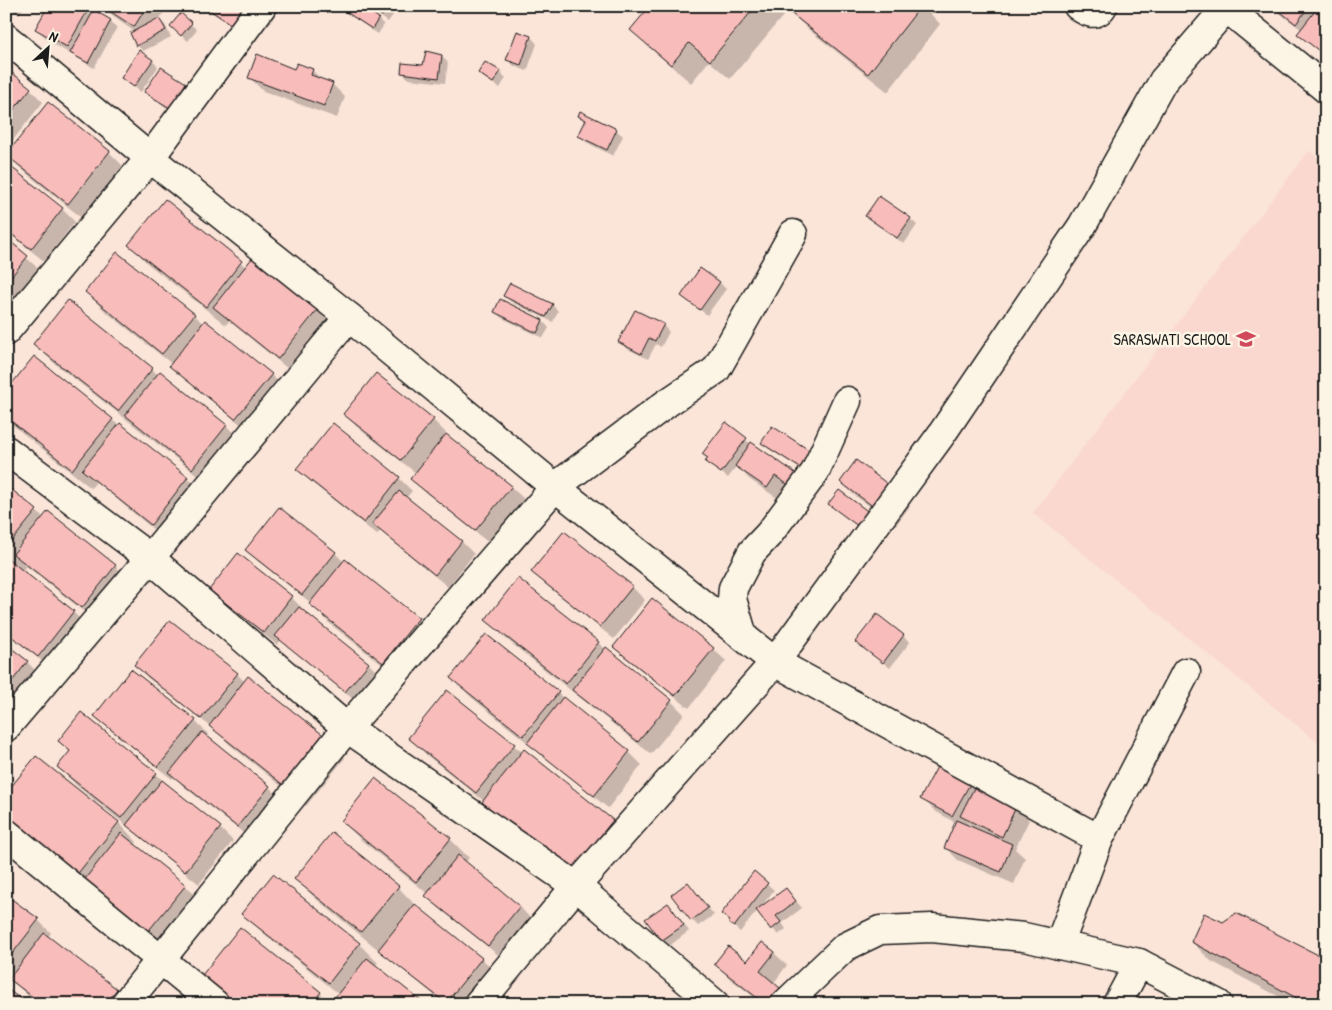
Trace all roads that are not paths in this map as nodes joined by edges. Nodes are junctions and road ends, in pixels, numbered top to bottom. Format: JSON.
{"nodes":[{"id":1,"x":262,"y":6,"type":"edge"},
{"id":2,"x":1078,"y":6,"type":"edge"},
{"id":3,"x":1103,"y":6,"type":"edge"},
{"id":4,"x":1225,"y":7,"type":"edge"},
{"id":5,"x":6,"y":38,"type":"edge"},
{"id":6,"x":1326,"y":89,"type":"edge"},
{"id":7,"x":150,"y":158,"type":"junction"},
{"id":8,"x":793,"y":234,"type":"dead end"},
{"id":9,"x":348,"y":317,"type":"junction"},
{"id":10,"x":6,"y":331,"type":"edge"},
{"id":11,"x":847,"y":401,"type":"dead end"},
{"id":12,"x":6,"y":450,"type":"edge"},
{"id":13,"x":555,"y":487,"type":"junction"},
{"id":14,"x":150,"y":558,"type":"junction"},
{"id":15,"x":743,"y":636,"type":"junction"},
{"id":16,"x":775,"y":662,"type":"junction"},
{"id":17,"x":1186,"y":672,"type":"dead end"},
{"id":18,"x":6,"y":727,"type":"edge"},
{"id":19,"x":347,"y":728,"type":"junction"},
{"id":20,"x":6,"y":833,"type":"edge"},
{"id":21,"x":1099,"y":839,"type":"junction"},
{"id":22,"x":576,"y":886,"type":"junction"},
{"id":23,"x":1058,"y":945,"type":"junction"},
{"id":24,"x":161,"y":960,"type":"junction"},
{"id":25,"x":1139,"y":963,"type":"junction"},
{"id":26,"x":125,"y":1004,"type":"edge"},
{"id":27,"x":215,"y":1004,"type":"edge"},
{"id":28,"x":478,"y":1004,"type":"edge"},
{"id":29,"x":715,"y":1004,"type":"edge"},
{"id":30,"x":785,"y":1004,"type":"edge"},
{"id":31,"x":1117,"y":1004,"type":"edge"},
{"id":32,"x":1218,"y":1004,"type":"edge"}],
"edges":[{"from":1,"to":7,"type":"street"},
{"from":2,"to":3,"type":"street"},
{"from":4,"to":6,"type":"street"},
{"from":4,"to":16,"type":"street"},
{"from":5,"to":7,"type":"street"},
{"from":7,"to":9,"type":"street"},
{"from":7,"to":10,"type":"street"},
{"from":8,"to":13,"type":"street"},
{"from":9,"to":13,"type":"street"},
{"from":9,"to":14,"type":"street"},
{"from":11,"to":15,"type":"street"},
{"from":12,"to":14,"type":"street"},
{"from":13,"to":15,"type":"street"},
{"from":13,"to":19,"type":"street"},
{"from":14,"to":18,"type":"street"},
{"from":14,"to":19,"type":"street"},
{"from":15,"to":16,"type":"street"},
{"from":16,"to":21,"type":"street"},
{"from":16,"to":22,"type":"street"},
{"from":17,"to":21,"type":"street"},
{"from":19,"to":22,"type":"street"},
{"from":19,"to":24,"type":"street"},
{"from":20,"to":24,"type":"street"},
{"from":21,"to":23,"type":"street"},
{"from":22,"to":28,"type":"street"},
{"from":22,"to":29,"type":"street"},
{"from":23,"to":25,"type":"street"},
{"from":23,"to":30,"type":"street"},
{"from":24,"to":26,"type":"street"},
{"from":24,"to":27,"type":"street"},
{"from":25,"to":31,"type":"street"},
{"from":25,"to":32,"type":"street"}]}
